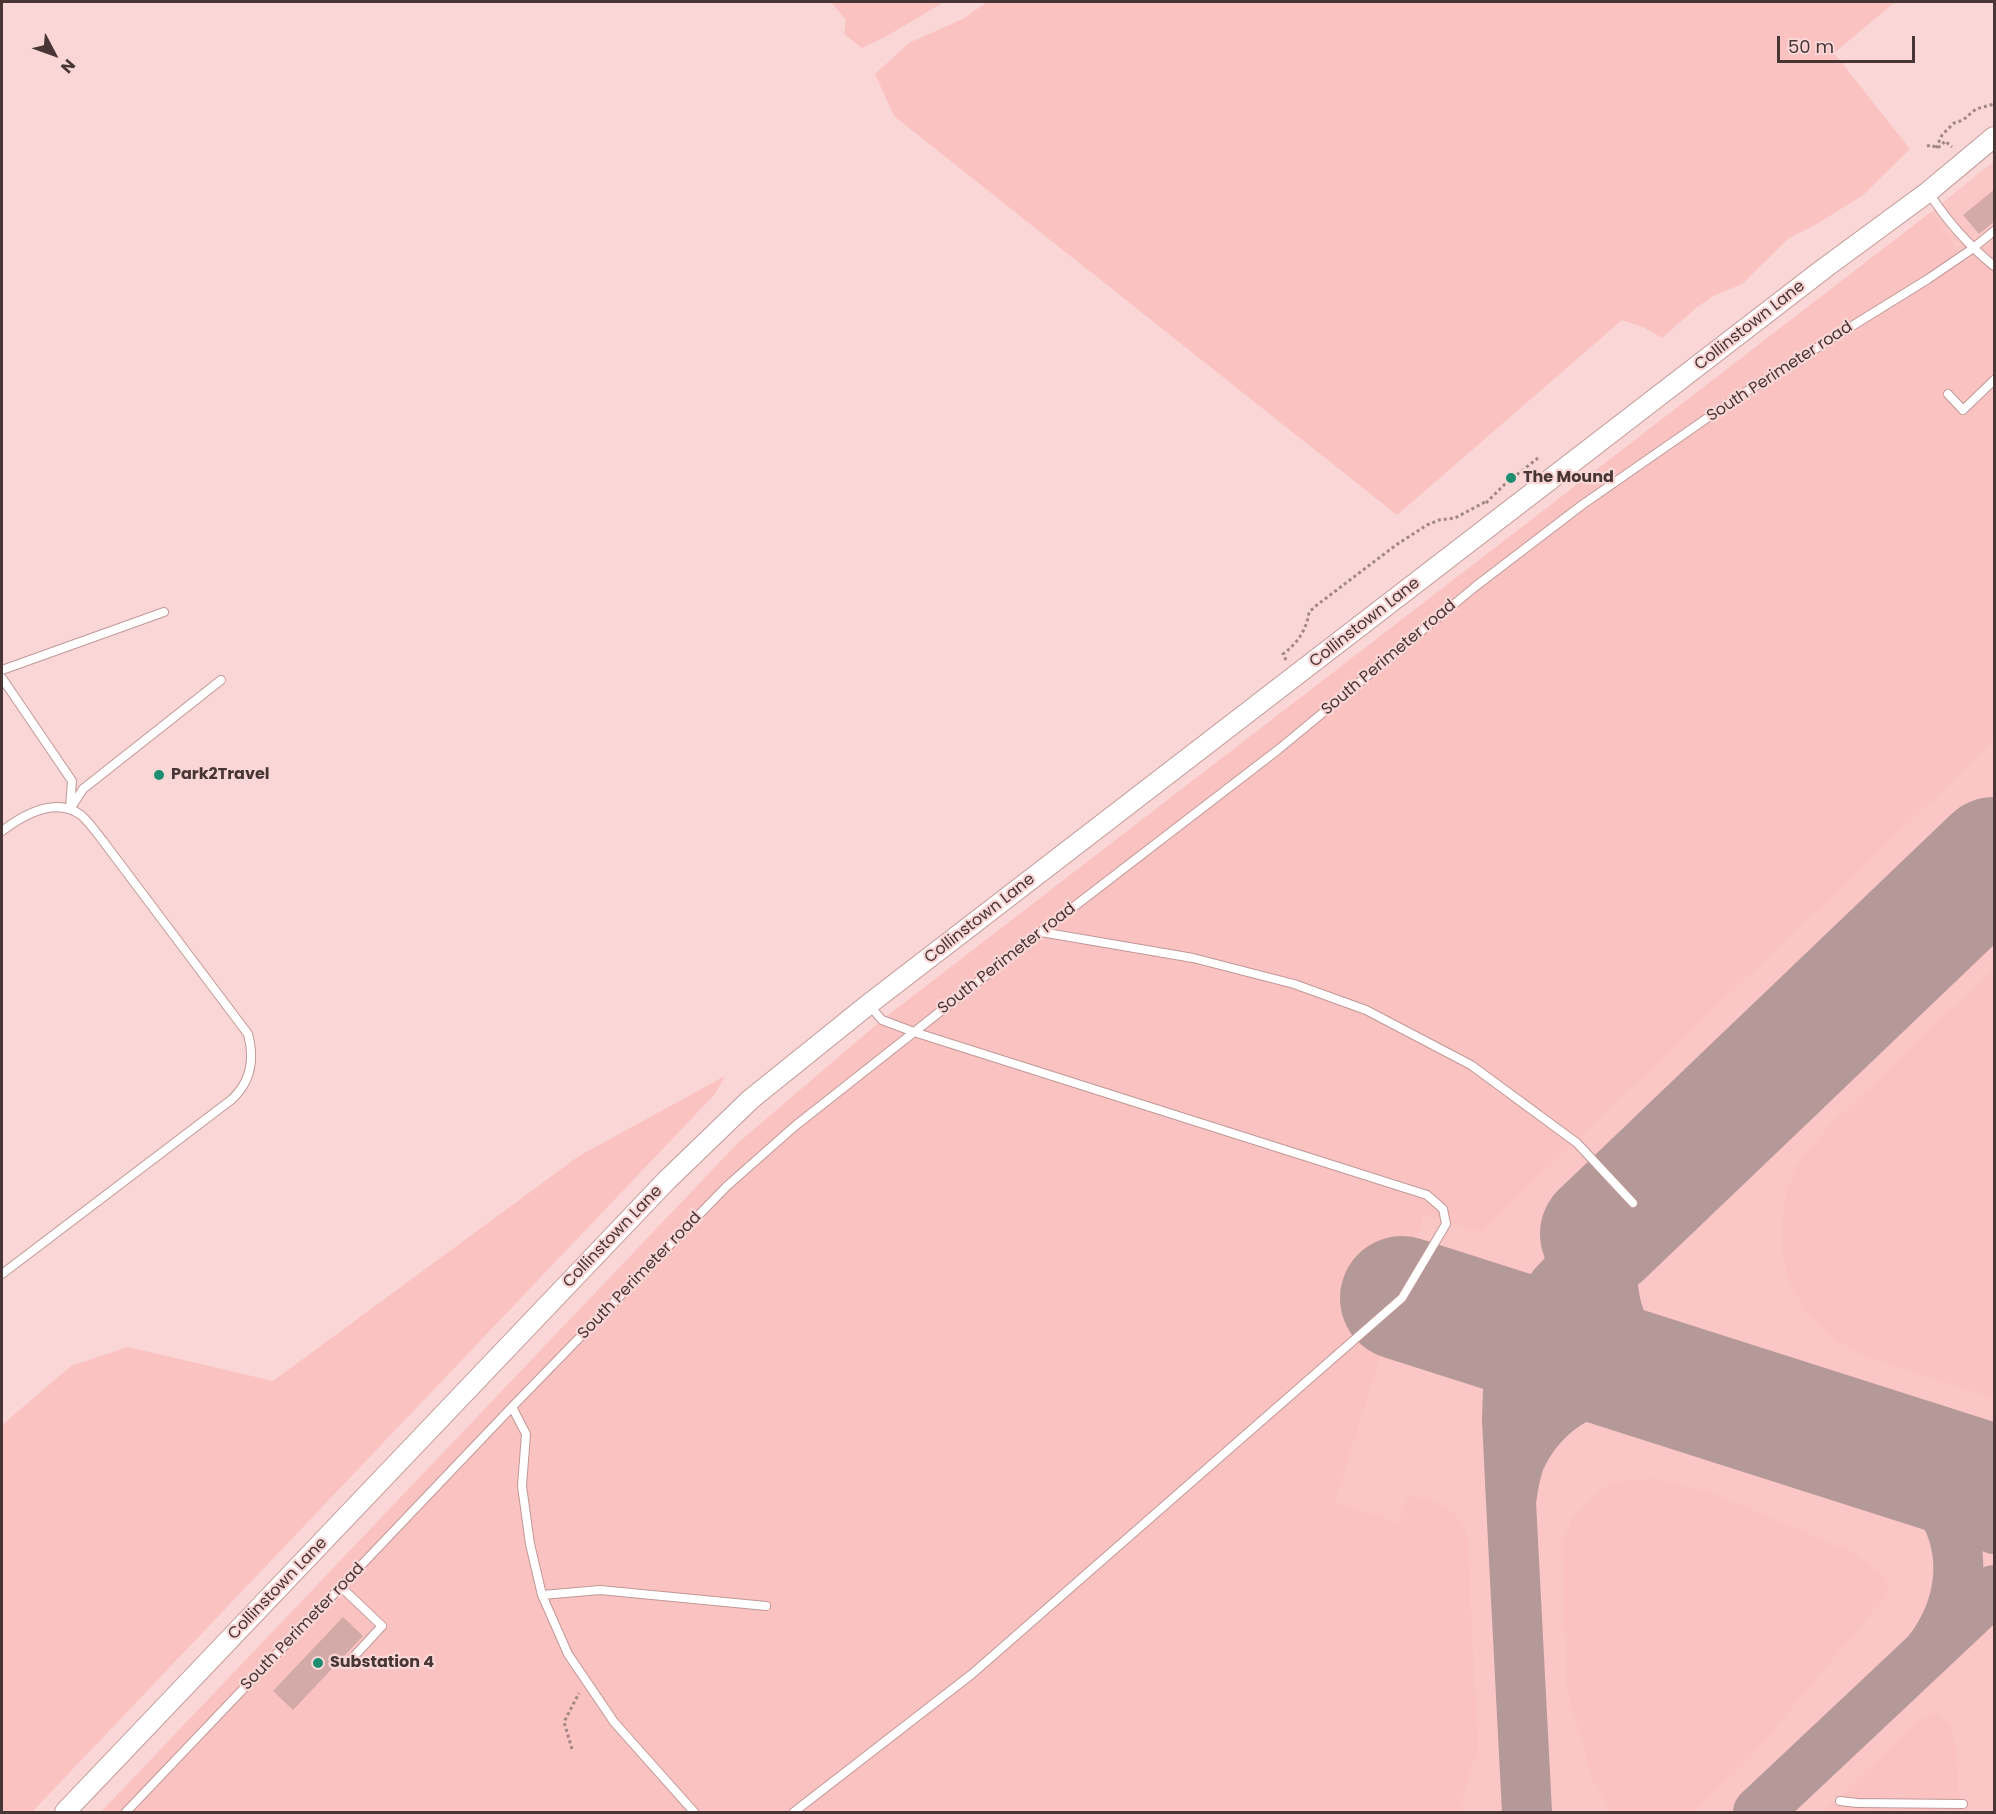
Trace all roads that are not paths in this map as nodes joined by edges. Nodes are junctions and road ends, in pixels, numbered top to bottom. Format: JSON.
{"nodes":[{"id":1,"x":1995,"y":137,"type":"edge"},
{"id":2,"x":1928,"y":192,"type":"junction"},
{"id":3,"x":1995,"y":231,"type":"edge"},
{"id":4,"x":1972,"y":249,"type":"junction"},
{"id":5,"x":1995,"y":266,"type":"edge"},
{"id":6,"x":1995,"y":380,"type":"edge"},
{"id":7,"x":1948,"y":394,"type":"dead end"},
{"id":8,"x":164,"y":612,"type":"dead end"},
{"id":9,"x":2,"y":670,"type":"edge"},
{"id":10,"x":2,"y":678,"type":"edge"},
{"id":11,"x":221,"y":680,"type":"dead end"},
{"id":12,"x":70,"y":809,"type":"junction"},
{"id":13,"x":2,"y":831,"type":"edge"},
{"id":14,"x":1041,"y":932,"type":"junction"},
{"id":15,"x":869,"y":1004,"type":"junction"},
{"id":16,"x":914,"y":1032,"type":"junction"},
{"id":17,"x":1634,"y":1203,"type":"dead end"},
{"id":18,"x":2,"y":1274,"type":"edge"},
{"id":19,"x":512,"y":1407,"type":"junction"},
{"id":20,"x":341,"y":1587,"type":"junction"},
{"id":21,"x":542,"y":1594,"type":"junction"},
{"id":22,"x":766,"y":1606,"type":"dead end"},
{"id":23,"x":347,"y":1664,"type":"dead end"},
{"id":24,"x":1840,"y":1801,"type":"dead end"},
{"id":25,"x":1964,"y":1803,"type":"dead end"},
{"id":26,"x":65,"y":1812,"type":"edge"},
{"id":27,"x":126,"y":1812,"type":"edge"},
{"id":28,"x":694,"y":1812,"type":"edge"},
{"id":29,"x":794,"y":1812,"type":"edge"}],
"edges":[{"from":1,"to":2,"type":"street","name":"Collinstown Lane"},
{"from":2,"to":4,"type":"lane"},
{"from":2,"to":15,"type":"street","name":"Collinstown Lane"},
{"from":3,"to":4,"type":"lane","name":"South Perimeter road"},
{"from":4,"to":5,"type":"lane"},
{"from":4,"to":14,"type":"lane","name":"South Perimeter road"},
{"from":6,"to":7,"type":"lane"},
{"from":8,"to":9,"type":"lane"},
{"from":10,"to":12,"type":"lane"},
{"from":11,"to":12,"type":"lane"},
{"from":12,"to":13,"type":"lane"},
{"from":12,"to":18,"type":"lane"},
{"from":14,"to":16,"type":"lane","name":"South Perimeter road"},
{"from":14,"to":17,"type":"lane"},
{"from":15,"to":16,"type":"lane"},
{"from":15,"to":26,"type":"street","name":"Collinstown Lane"},
{"from":16,"to":19,"type":"lane","name":"South Perimeter road"},
{"from":16,"to":29,"type":"lane"},
{"from":19,"to":20,"type":"lane","name":"South Perimeter road"},
{"from":19,"to":21,"type":"lane"},
{"from":20,"to":23,"type":"lane"},
{"from":20,"to":27,"type":"lane","name":"South Perimeter road"},
{"from":21,"to":22,"type":"lane"},
{"from":21,"to":28,"type":"lane"},
{"from":24,"to":25,"type":"lane"}]}
